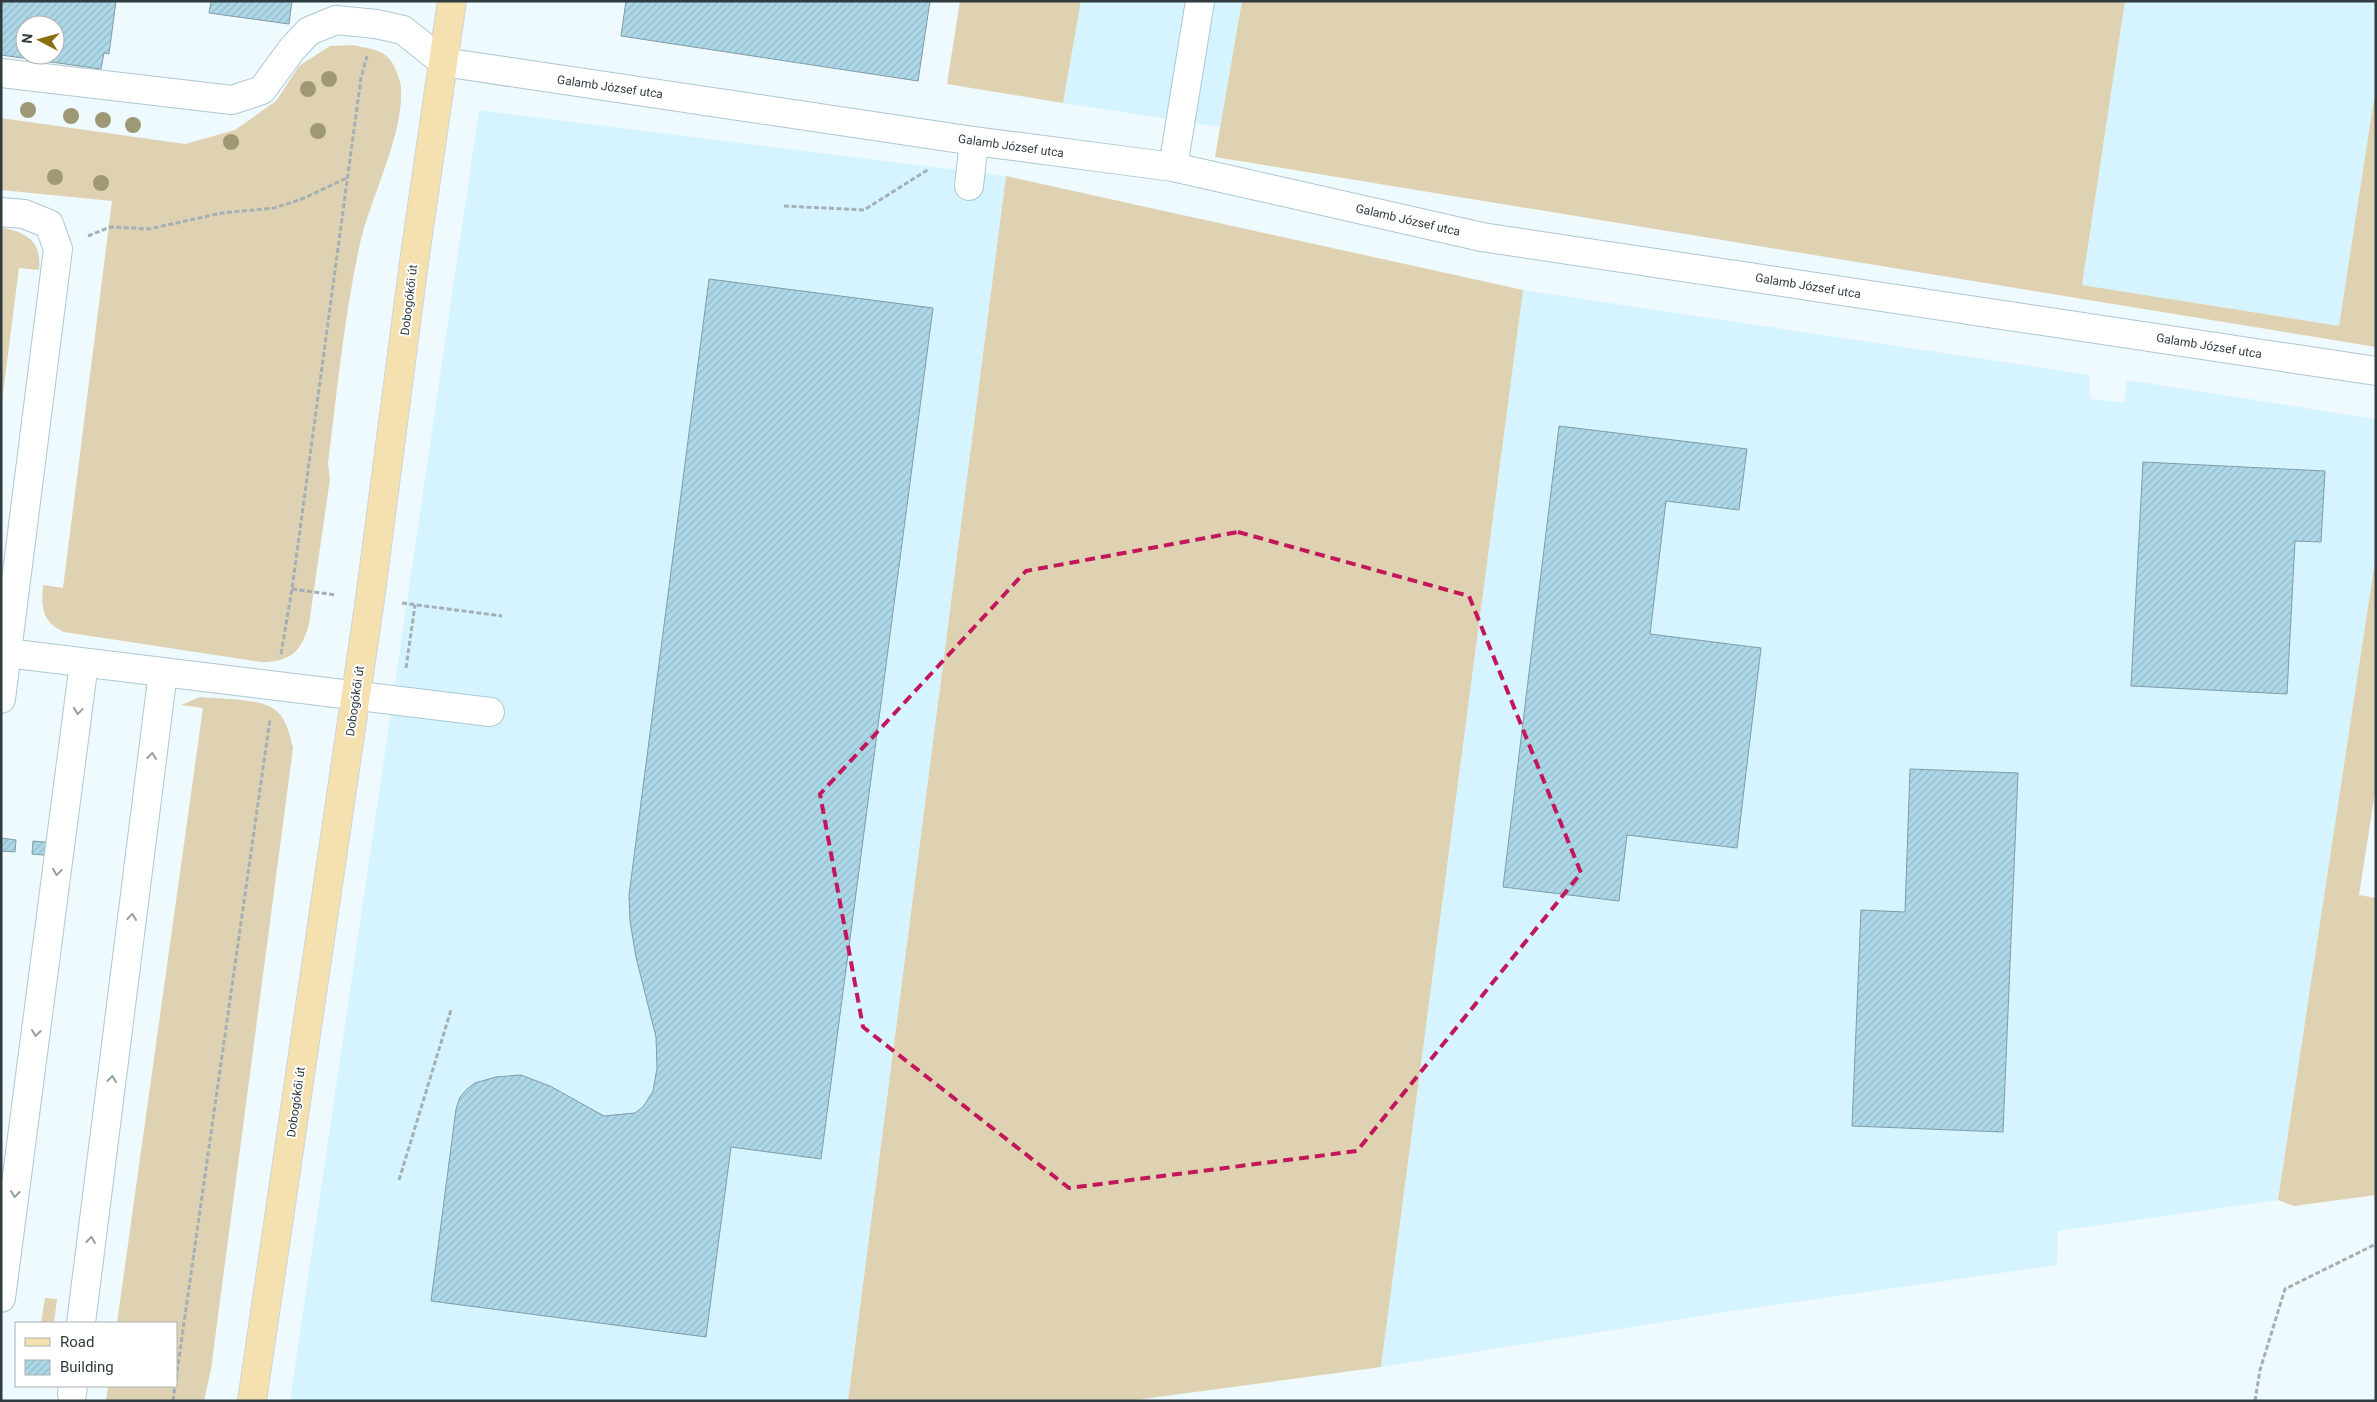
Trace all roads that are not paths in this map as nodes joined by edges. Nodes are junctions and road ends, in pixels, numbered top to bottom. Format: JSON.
{"nodes":[{"id":1,"x":452,"y":1,"type":"edge"},
{"id":2,"x":1200,"y":1,"type":"edge"},
{"id":3,"x":443,"y":62,"type":"junction"},
{"id":4,"x":1,"y":73,"type":"edge"},
{"id":5,"x":974,"y":141,"type":"junction"},
{"id":6,"x":1173,"y":167,"type":"junction"},
{"id":7,"x":969,"y":186,"type":"dead end"},
{"id":8,"x":1,"y":212,"type":"edge"},
{"id":9,"x":2376,"y":370,"type":"edge"},
{"id":10,"x":7,"y":653,"type":"junction"},
{"id":11,"x":84,"y":663,"type":"junction"},
{"id":12,"x":163,"y":672,"type":"junction"},
{"id":13,"x":356,"y":696,"type":"junction"},
{"id":14,"x":1,"y":699,"type":"edge"},
{"id":15,"x":490,"y":712,"type":"dead end"},
{"id":16,"x":1,"y":1298,"type":"edge"},
{"id":17,"x":81,"y":1322,"type":"edge"},
{"id":18,"x":252,"y":1401,"type":"edge"}],
"edges":[{"from":1,"to":3,"type":"main road","name":"Dobogókői út"},
{"from":2,"to":6,"type":"street"},
{"from":3,"to":4,"type":"street"},
{"from":3,"to":5,"type":"street","name":"Galamb József utca"},
{"from":3,"to":13,"type":"main road","name":"Dobogókői út"},
{"from":5,"to":6,"type":"street","name":"Galamb József utca"},
{"from":5,"to":7,"type":"street"},
{"from":6,"to":9,"type":"street","name":"Galamb József utca"},
{"from":8,"to":10,"type":"street"},
{"from":10,"to":11,"type":"street"},
{"from":10,"to":14,"type":"street"},
{"from":11,"to":12,"type":"street"},
{"from":11,"to":16,"type":"street","one_way":true},
{"from":12,"to":13,"type":"street"},
{"from":17,"to":12,"type":"street","one_way":true},
{"from":13,"to":15,"type":"street"},
{"from":13,"to":18,"type":"main road","name":"Dobogókői út"}]}
